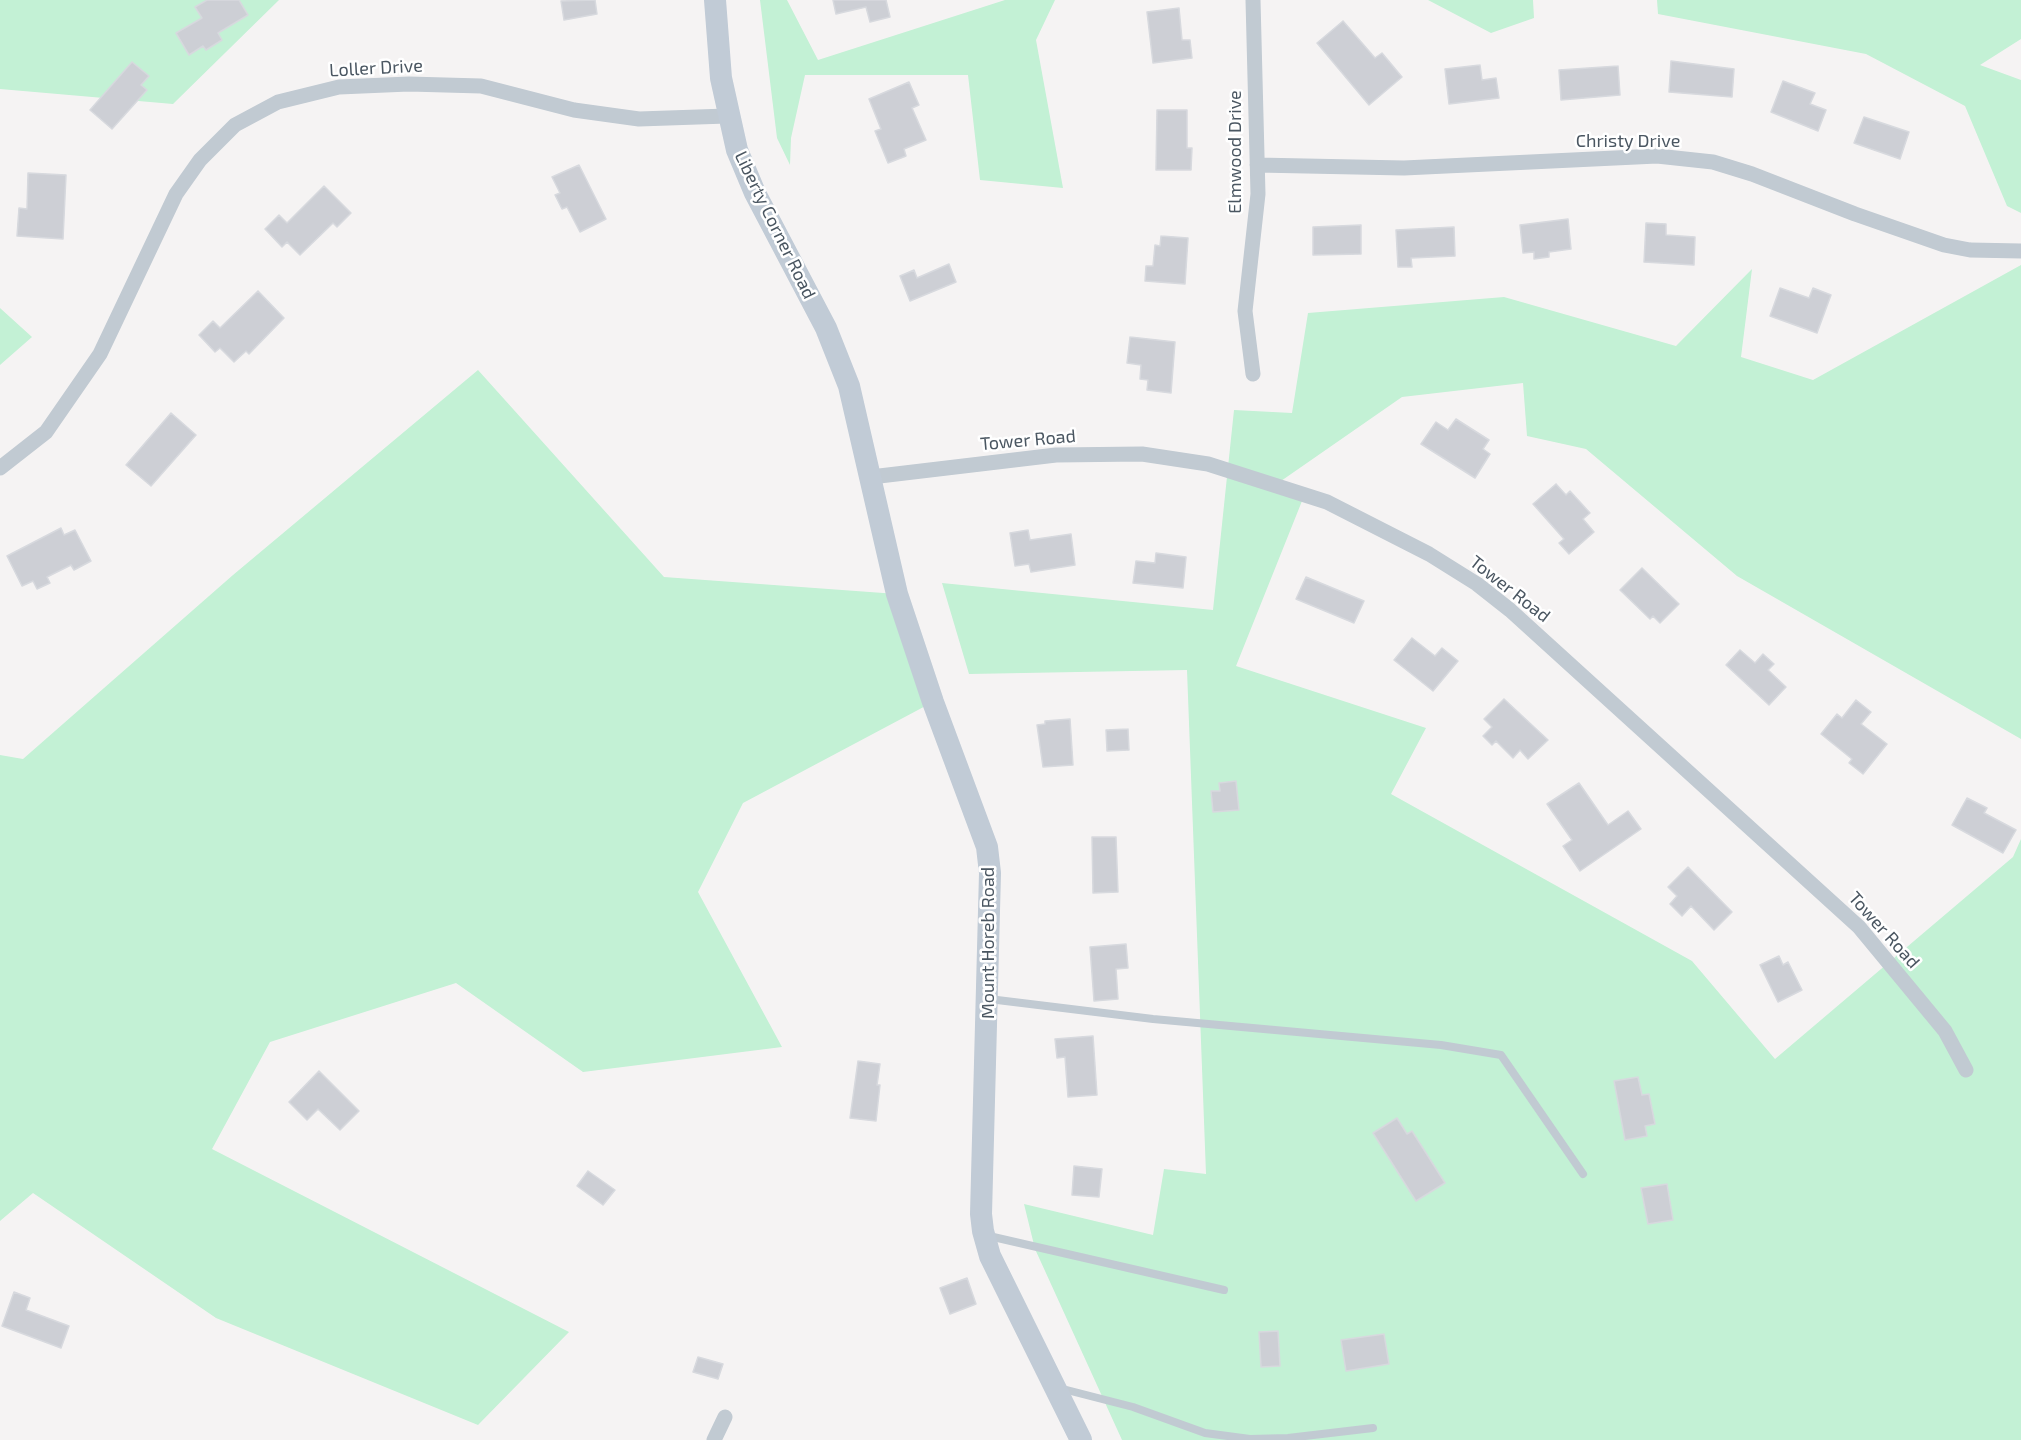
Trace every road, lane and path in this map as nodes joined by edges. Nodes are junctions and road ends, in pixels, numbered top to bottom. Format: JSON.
{"nodes":[{"id":1,"x":715,"y":0,"type":"edge"},
{"id":2,"x":1253,"y":0,"type":"edge"},
{"id":3,"x":727,"y":116,"type":"junction"},
{"id":4,"x":1257,"y":165,"type":"junction"},
{"id":5,"x":2021,"y":251,"type":"edge"},
{"id":6,"x":1253,"y":374,"type":"dead end"},
{"id":7,"x":856,"y":408,"type":"joint"},
{"id":8,"x":0,"y":468,"type":"edge"},
{"id":9,"x":871,"y":477,"type":"junction"},
{"id":10,"x":988,"y":999,"type":"junction"},
{"id":11,"x":1965,"y":1070,"type":"dead end"},
{"id":12,"x":1582,"y":1174,"type":"dead end"},
{"id":13,"x":984,"y":1235,"type":"junction"},
{"id":14,"x":1224,"y":1290,"type":"dead end"},
{"id":15,"x":1055,"y":1387,"type":"junction"},
{"id":16,"x":725,"y":1417,"type":"dead end"},
{"id":17,"x":1373,"y":1428,"type":"dead end"},
{"id":18,"x":714,"y":1440,"type":"edge"},
{"id":19,"x":1081,"y":1440,"type":"edge"}],
"edges":[{"from":1,"to":3,"type":"street","name":"Liberty Corner Road"},
{"from":2,"to":4,"type":"street","name":"Elmwood Drive"},
{"from":3,"to":7,"type":"street","name":"Liberty Corner Road"},
{"from":3,"to":8,"type":"street","name":"Loller Drive"},
{"from":4,"to":5,"type":"street","name":"Christy Drive"},
{"from":4,"to":6,"type":"street","name":"Elmwood Drive"},
{"from":7,"to":9,"type":"street","name":"Mount Horeb Road"},
{"from":9,"to":10,"type":"street","name":"Mount Horeb Road"},
{"from":9,"to":11,"type":"street","name":"Tower Road"},
{"from":10,"to":12,"type":"lane"},
{"from":10,"to":13,"type":"street","name":"Mount Horeb Road"},
{"from":13,"to":14,"type":"lane"},
{"from":13,"to":15,"type":"street","name":"Mount Horeb Road"},
{"from":15,"to":17,"type":"lane"},
{"from":15,"to":19,"type":"street","name":"Mount Horeb Road"},
{"from":16,"to":18,"type":"street"}]}
